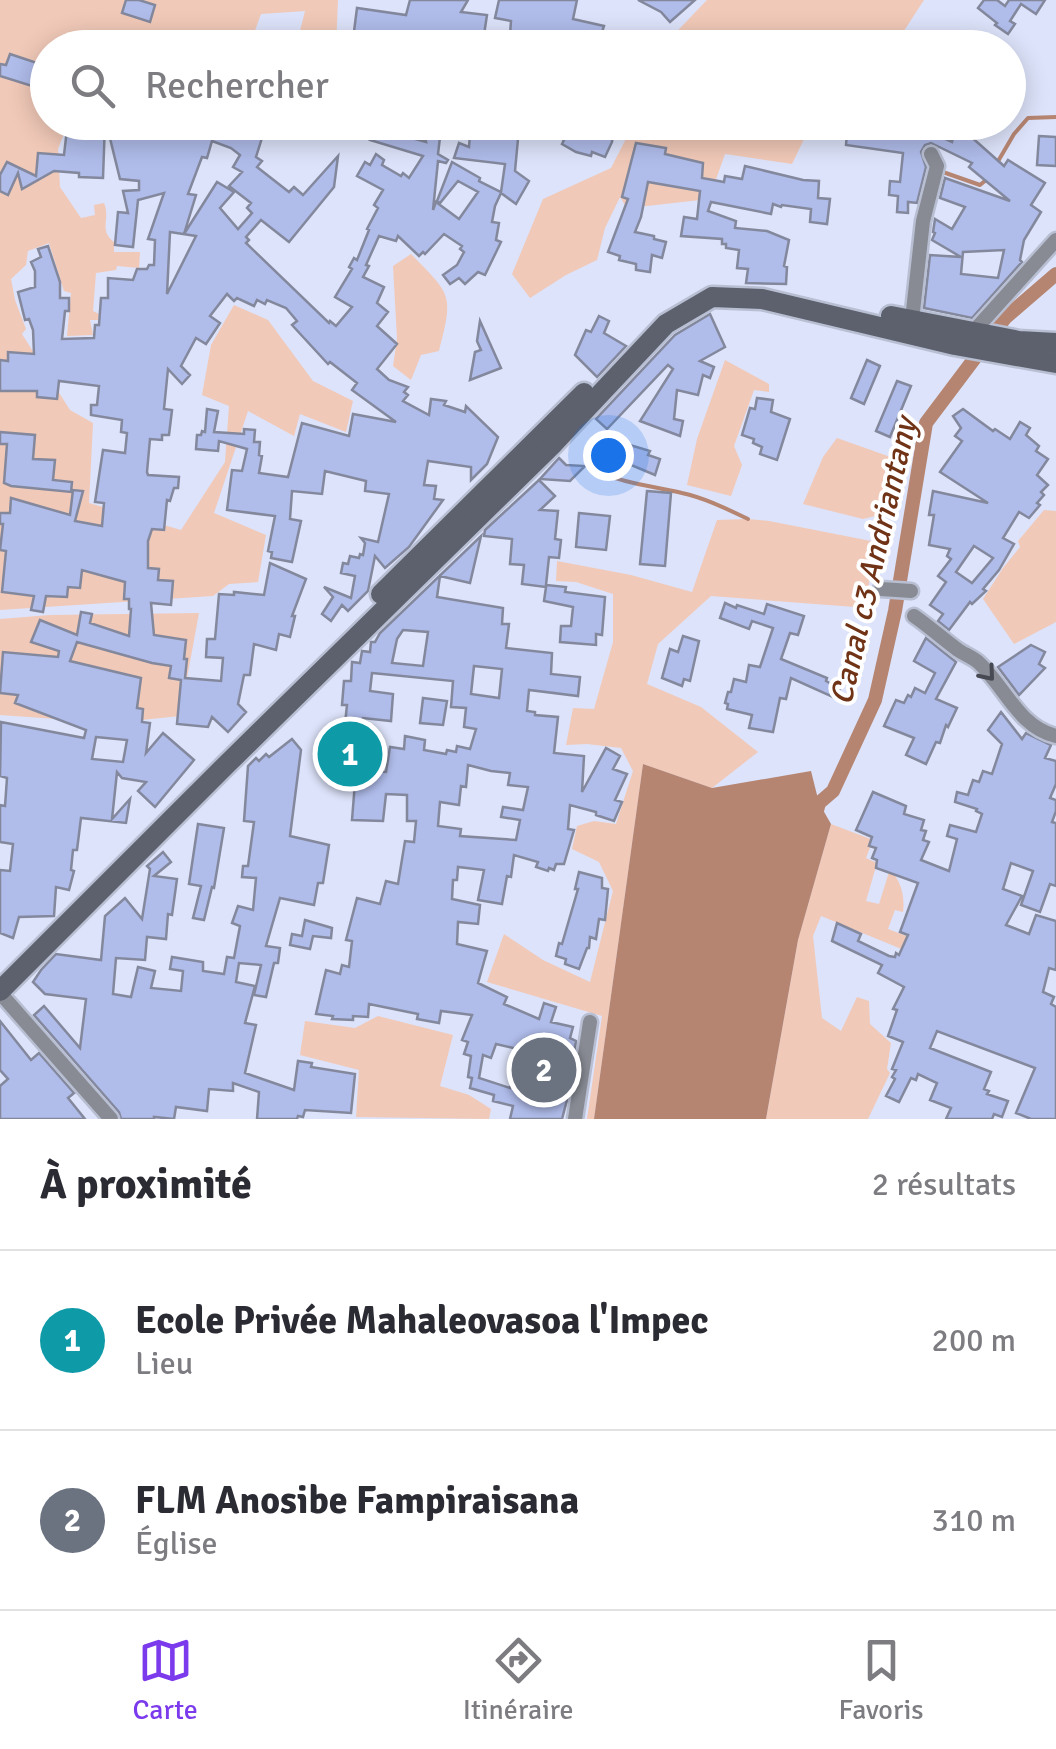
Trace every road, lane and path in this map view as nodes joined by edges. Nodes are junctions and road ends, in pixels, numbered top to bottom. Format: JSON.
{"nodes":[{"id":1,"x":931,"y":154,"type":"dead end"},
{"id":2,"x":1056,"y":240,"type":"edge"},
{"id":3,"x":912,"y":320,"type":"junction"},
{"id":4,"x":971,"y":337,"type":"junction"},
{"id":5,"x":1056,"y":343,"type":"edge"},
{"id":6,"x":1056,"y":363,"type":"edge"},
{"id":7,"x":880,"y":589,"type":"dead end"},
{"id":8,"x":911,"y":591,"type":"dead end"},
{"id":9,"x":914,"y":616,"type":"dead end"},
{"id":10,"x":1056,"y":736,"type":"edge"},
{"id":11,"x":0,"y":972,"type":"edge"},
{"id":12,"x":0,"y":992,"type":"edge"},
{"id":13,"x":590,"y":1022,"type":"dead end"},
{"id":14,"x":111,"y":1119,"type":"edge"},
{"id":15,"x":574,"y":1119,"type":"edge"}],
"edges":[{"from":1,"to":3,"type":"street"},
{"from":2,"to":4,"type":"street"},
{"from":3,"to":4,"type":"street"},
{"from":3,"to":11,"type":"street"},
{"from":4,"to":5,"type":"street"},
{"from":4,"to":6,"type":"street"},
{"from":4,"to":12,"type":"street"},
{"from":7,"to":8,"type":"street"},
{"from":9,"to":10,"type":"street","one_way":true},
{"from":12,"to":14,"type":"street"},
{"from":13,"to":15,"type":"street"}]}
